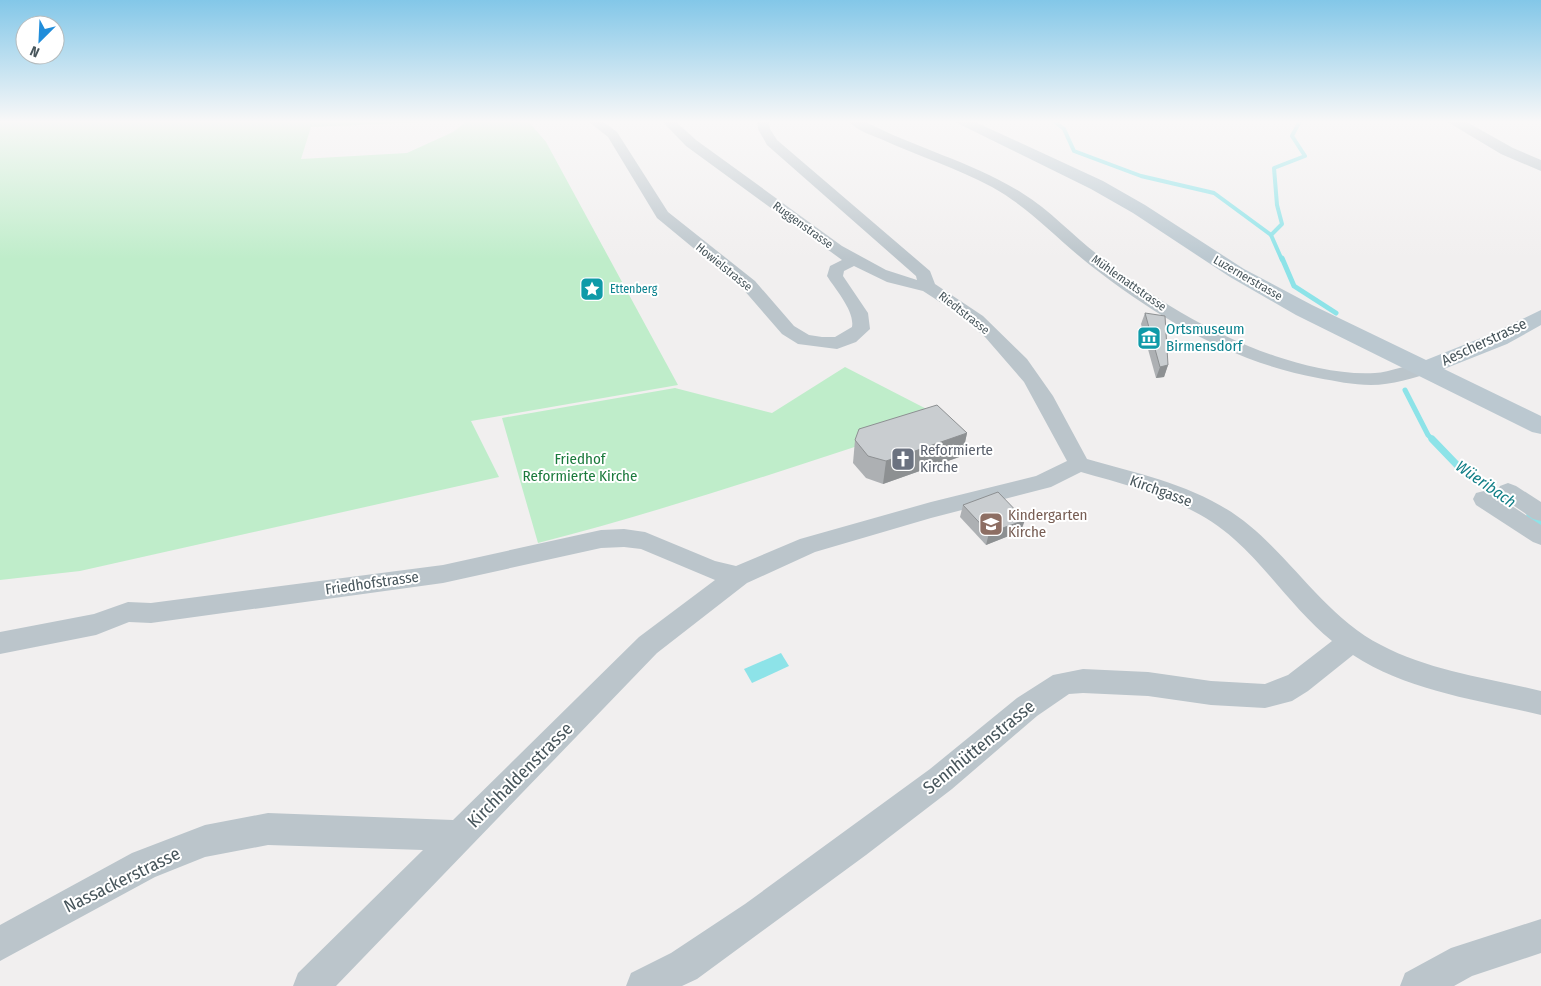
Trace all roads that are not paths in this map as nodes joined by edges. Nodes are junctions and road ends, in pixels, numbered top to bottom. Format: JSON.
{"nodes":[{"id":1,"x":633,"y":167,"type":"edge"},
{"id":2,"x":723,"y":167,"type":"edge"},
{"id":3,"x":802,"y":167,"type":"edge"},
{"id":4,"x":957,"y":167,"type":"edge"},
{"id":5,"x":1058,"y":167,"type":"edge"},
{"id":6,"x":854,"y":260,"type":"junction"},
{"id":7,"x":926,"y":286,"type":"junction"},
{"id":8,"x":1541,"y":316,"type":"edge"},
{"id":9,"x":1427,"y":368,"type":"junction"},
{"id":10,"x":1541,"y":426,"type":"edge"},
{"id":11,"x":1079,"y":464,"type":"junction"},
{"id":12,"x":1508,"y":491,"type":"dead end"},
{"id":13,"x":1484,"y":499,"type":"dead end"},
{"id":14,"x":1541,"y":513,"type":"edge"},
{"id":15,"x":1541,"y":536,"type":"edge"},
{"id":16,"x":738,"y":576,"type":"junction"},
{"id":17,"x":1351,"y":641,"type":"junction"},
{"id":18,"x":0,"y":643,"type":"edge"},
{"id":19,"x":1541,"y":703,"type":"edge"},
{"id":20,"x":460,"y":836,"type":"junction"},
{"id":21,"x":1541,"y":936,"type":"edge"},
{"id":22,"x":0,"y":944,"type":"edge"},
{"id":23,"x":311,"y":986,"type":"edge"},
{"id":24,"x":644,"y":986,"type":"edge"},
{"id":25,"x":1418,"y":986,"type":"edge"}],
"edges":[{"from":1,"to":6,"type":"street","name":"Howielstrasse"},
{"from":2,"to":6,"type":"street","name":"Ruggenstrasse"},
{"from":3,"to":7,"type":"street","name":"Riedtstrasse"},
{"from":4,"to":9,"type":"street","name":"Mühlemattstrasse"},
{"from":5,"to":9,"type":"main road","name":"Luzernerstrasse"},
{"from":6,"to":7,"type":"street","name":"Ruggenstrasse"},
{"from":7,"to":11,"type":"street","name":"Riedtstrasse"},
{"from":8,"to":9,"type":"main road","name":"Aescherstrasse"},
{"from":9,"to":10,"type":"main road","name":"Luzernerstrasse"},
{"from":11,"to":16,"type":"street"},
{"from":11,"to":17,"type":"street","name":"Kirchgasse"},
{"from":12,"to":14,"type":"street"},
{"from":13,"to":15,"type":"street"},
{"from":16,"to":18,"type":"street","name":"Friedhofstrasse"},
{"from":16,"to":20,"type":"street","name":"Kirchhaldenstrasse"},
{"from":17,"to":19,"type":"street","name":"Kirchgasse"},
{"from":17,"to":24,"type":"street","name":"Sennhüttenstrasse"},
{"from":20,"to":22,"type":"street","name":"Nassackerstrasse"},
{"from":20,"to":23,"type":"street","name":"Kirchhaldenstrasse"},
{"from":21,"to":25,"type":"street"}]}
